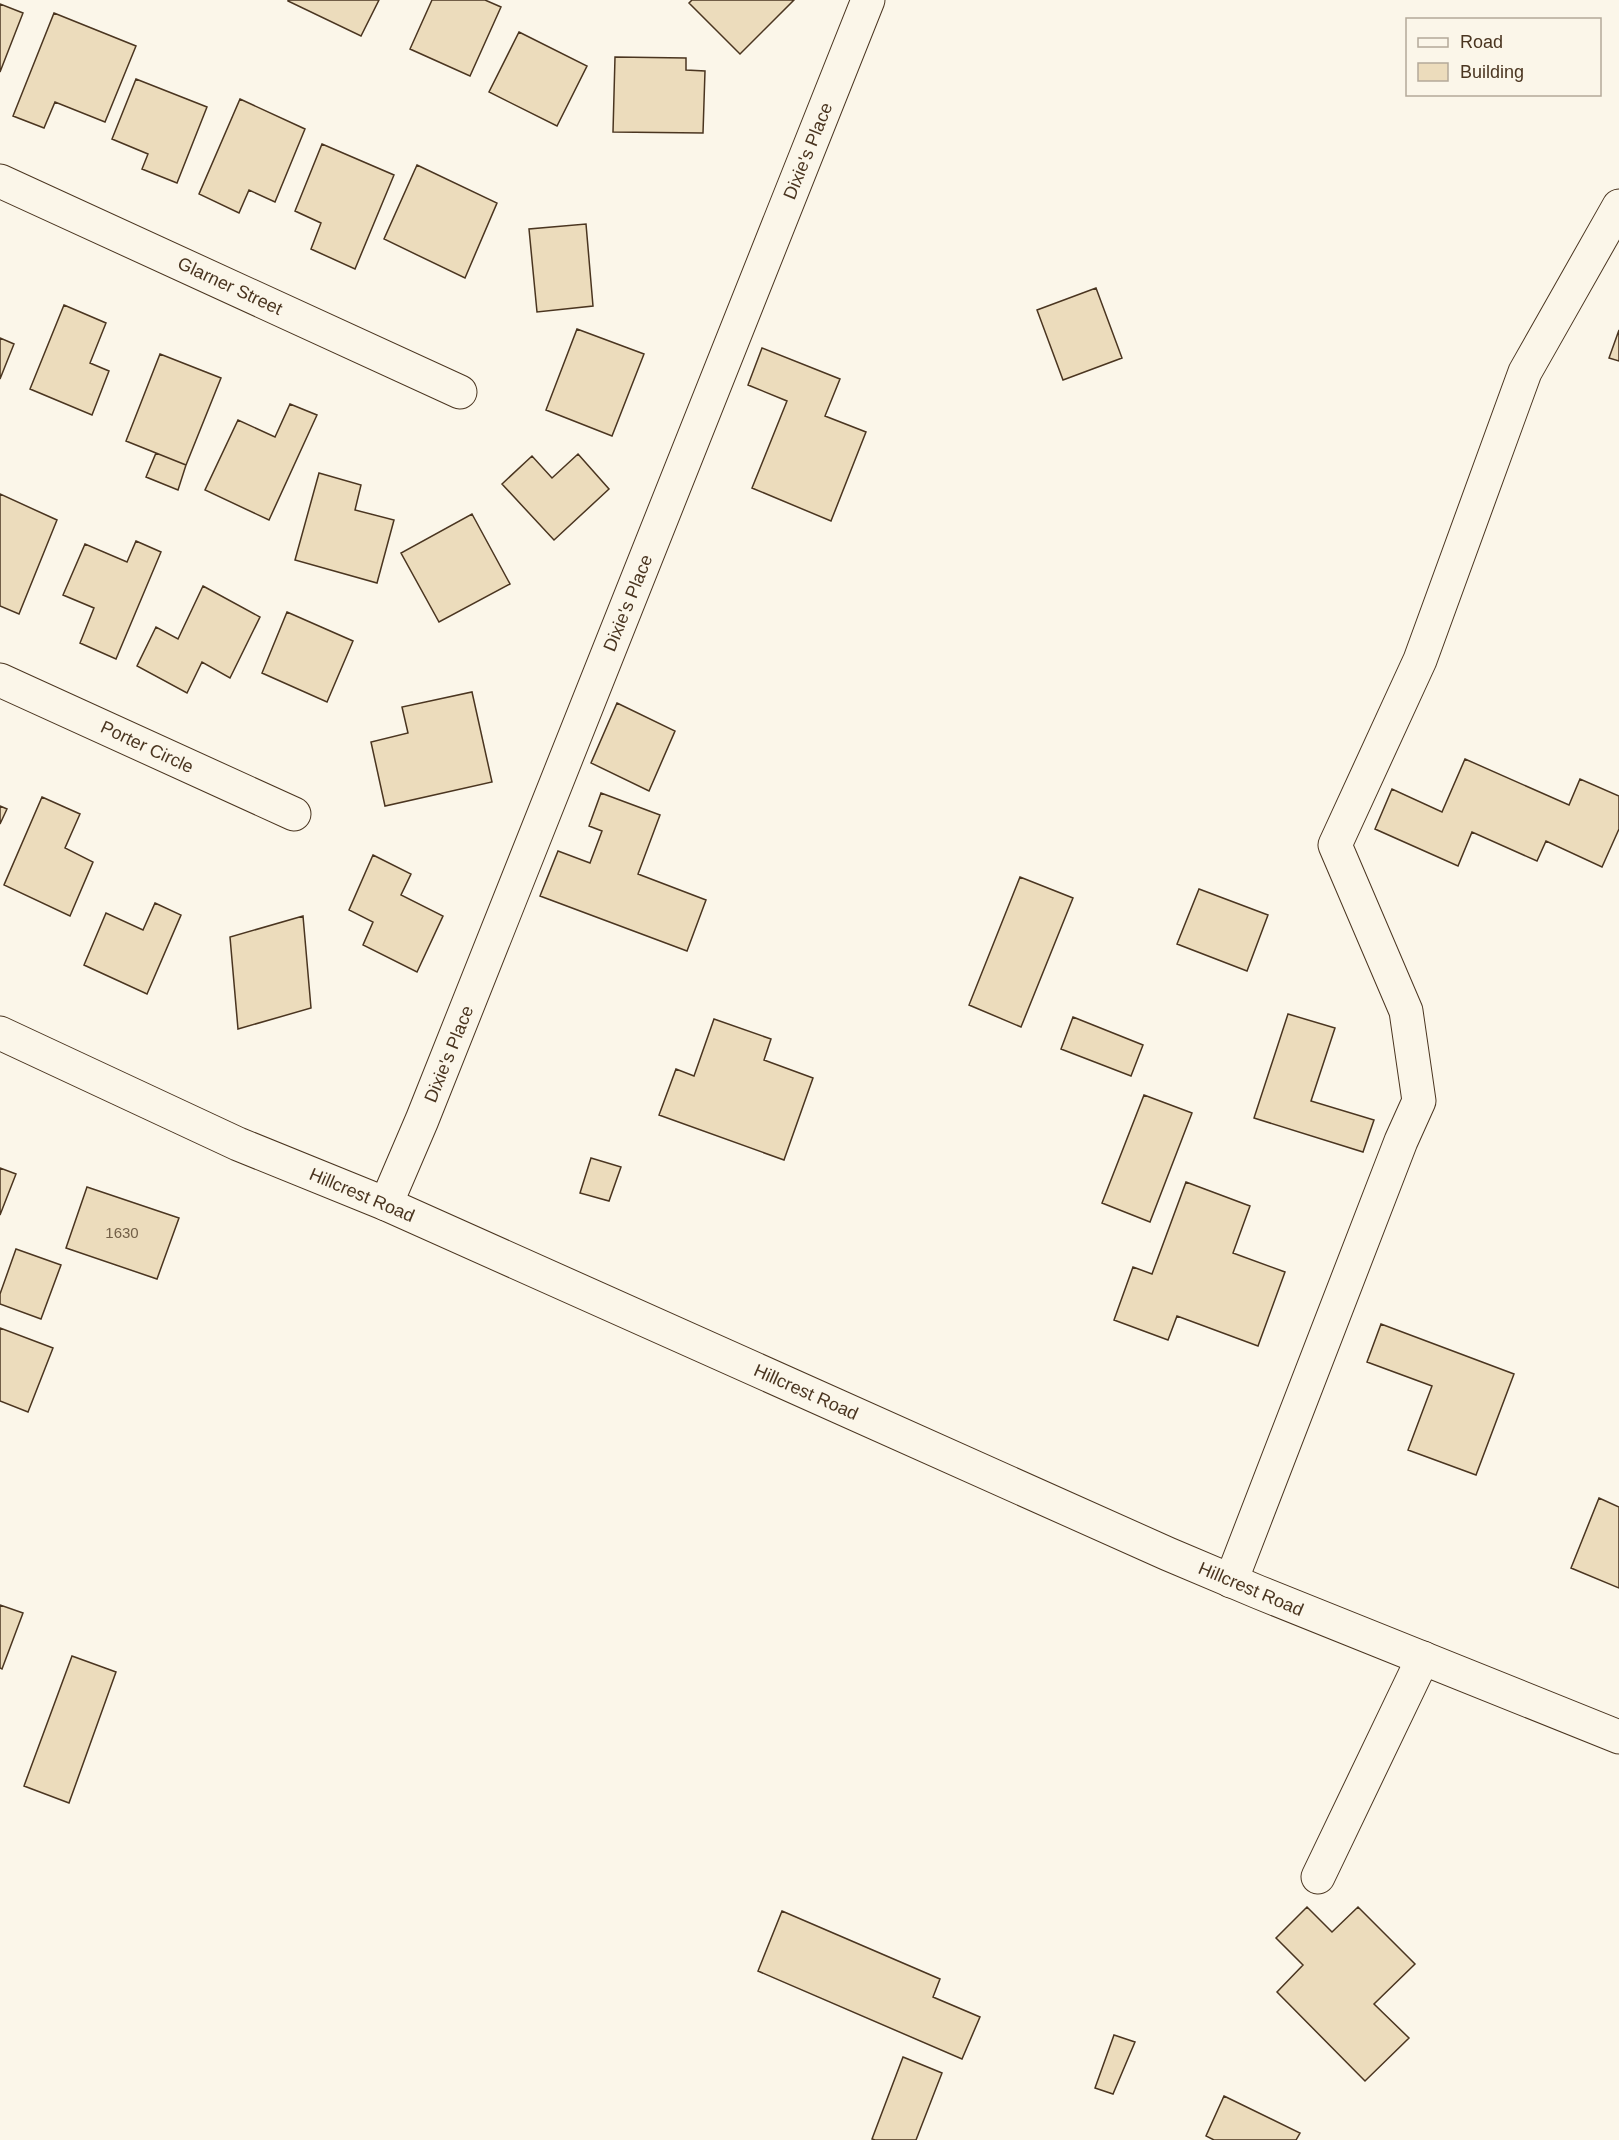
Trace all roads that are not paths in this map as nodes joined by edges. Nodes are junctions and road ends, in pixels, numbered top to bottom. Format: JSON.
{"nodes":[{"id":1,"x":868,"y":0,"type":"edge"},
{"id":2,"x":0,"y":181,"type":"edge"},
{"id":3,"x":1619,"y":206,"type":"edge"},
{"id":4,"x":459,"y":392,"type":"dead end"},
{"id":5,"x":0,"y":680,"type":"edge"},
{"id":6,"x":294,"y":814,"type":"dead end"},
{"id":7,"x":0,"y":1033,"type":"edge"},
{"id":8,"x":386,"y":1204,"type":"junction"},
{"id":9,"x":1231,"y":1581,"type":"junction"},
{"id":10,"x":1423,"y":1658,"type":"junction"},
{"id":11,"x":1619,"y":1737,"type":"edge"},
{"id":12,"x":1318,"y":1877,"type":"dead end"}],
"edges":[{"from":1,"to":8,"type":"street","name":"Dixie's Place"},
{"from":2,"to":4,"type":"street","name":"Glarner Street"},
{"from":3,"to":9,"type":"street"},
{"from":5,"to":6,"type":"street","name":"Porter Circle"},
{"from":7,"to":8,"type":"street","name":"Hillcrest Road"},
{"from":8,"to":9,"type":"street","name":"Hillcrest Road"},
{"from":9,"to":10,"type":"street","name":"Hillcrest Road"},
{"from":10,"to":11,"type":"street","name":"Hillcrest Road"},
{"from":10,"to":12,"type":"street"}]}
